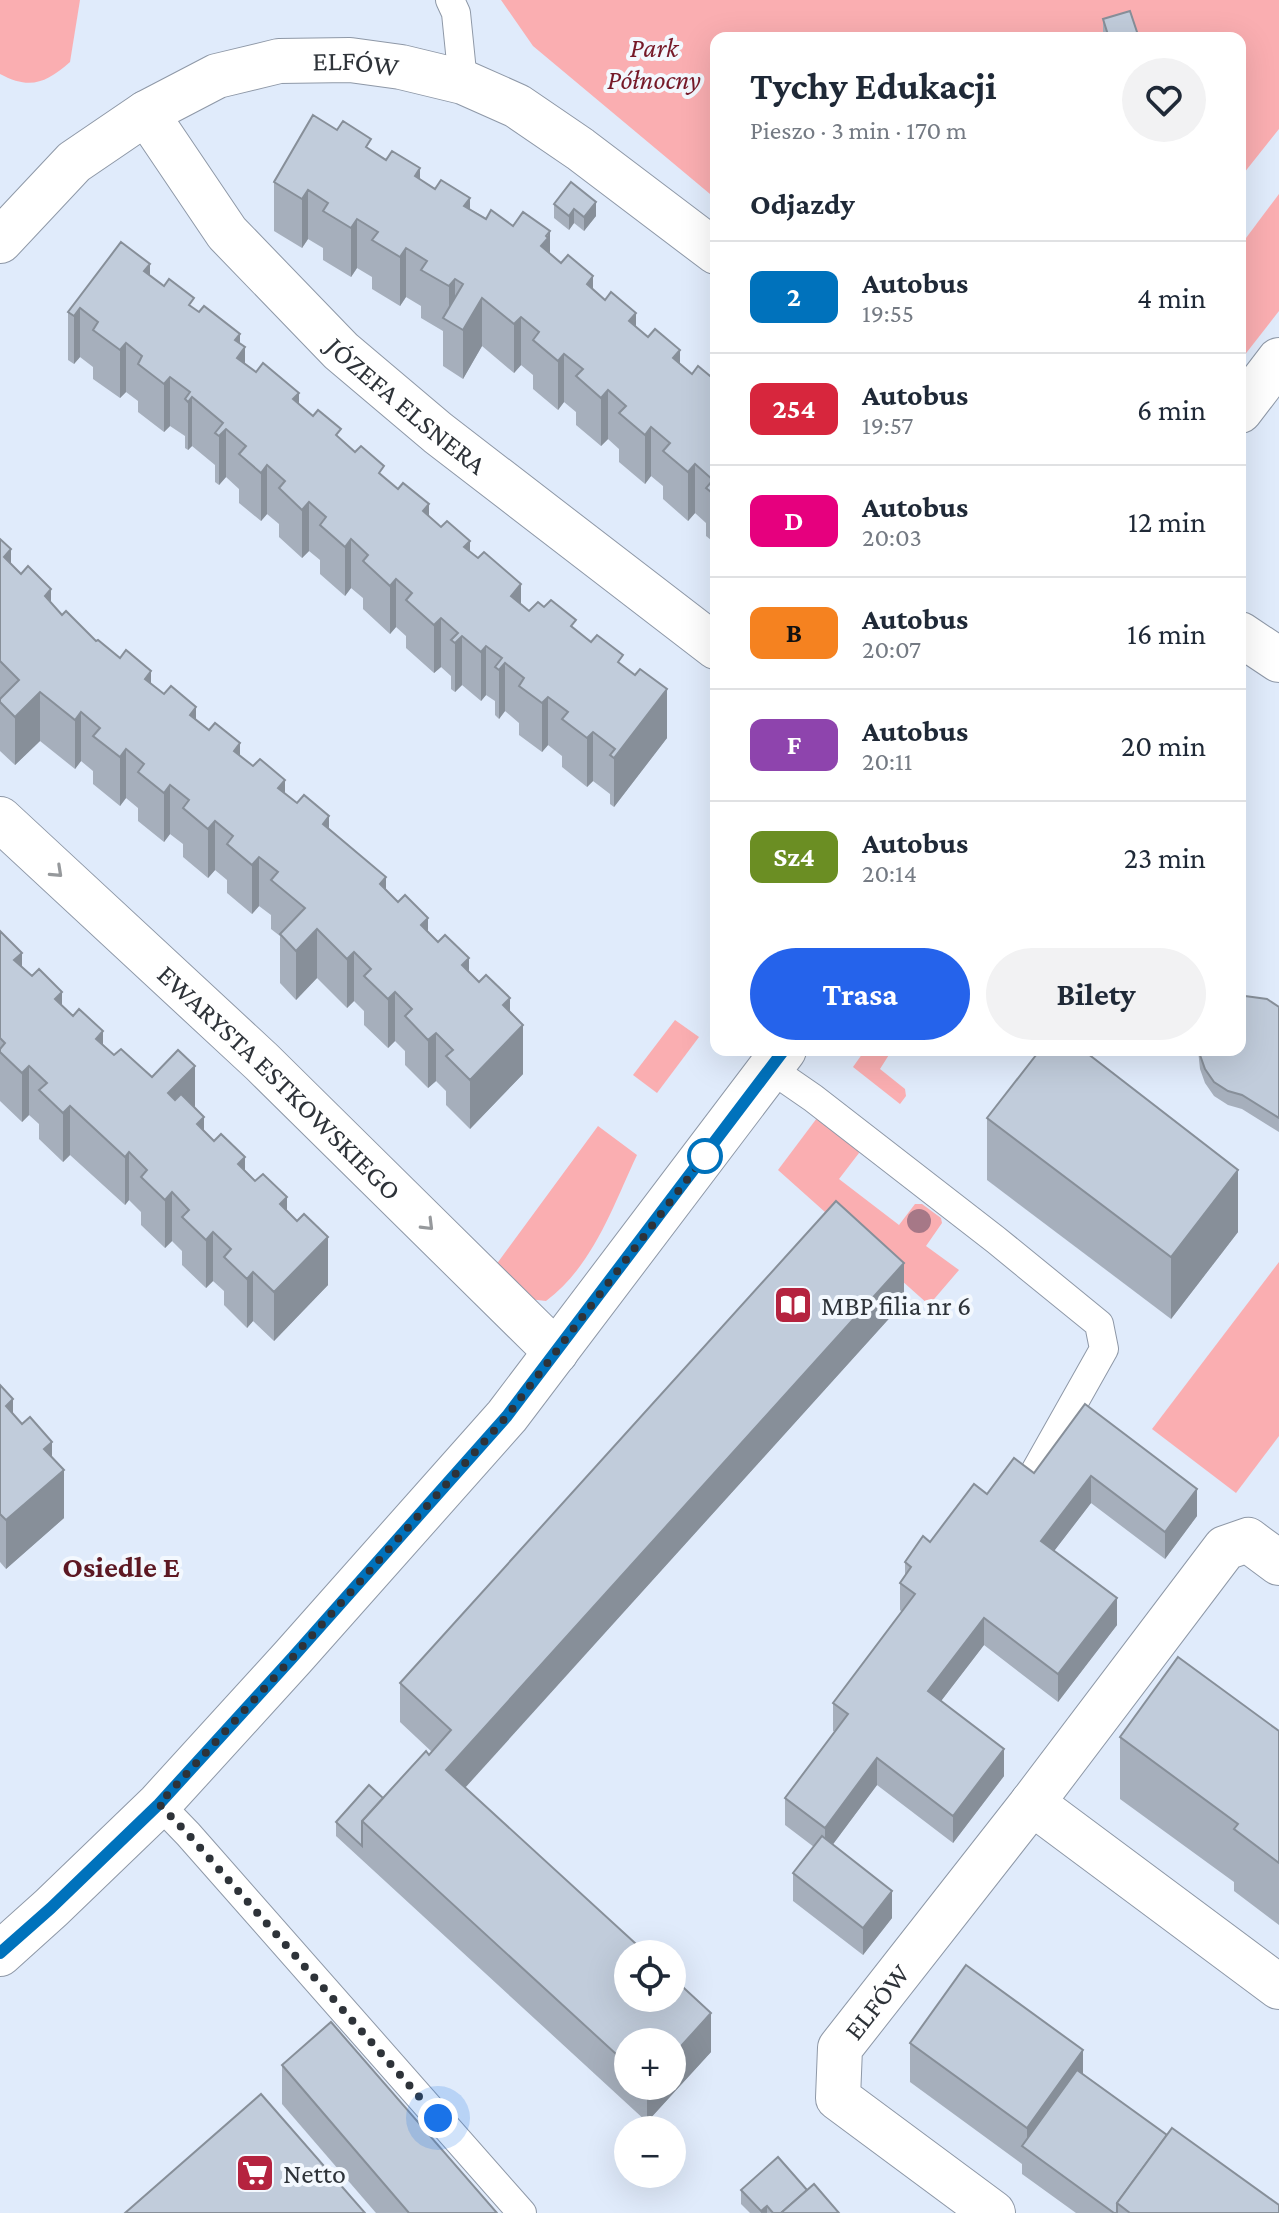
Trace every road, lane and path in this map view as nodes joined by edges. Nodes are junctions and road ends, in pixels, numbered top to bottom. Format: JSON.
{"nodes":[{"id":1,"x":450,"y":0,"type":"edge"},
{"id":2,"x":463,"y":82,"type":"junction"},
{"id":3,"x":146,"y":113,"type":"junction"},
{"id":4,"x":0,"y":241,"type":"edge"},
{"id":5,"x":710,"y":247,"type":"edge"},
{"id":6,"x":1279,"y":360,"type":"edge"},
{"id":7,"x":1246,"y":403,"type":"edge"},
{"id":8,"x":1246,"y":638,"type":"edge"},
{"id":9,"x":710,"y":642,"type":"edge"},
{"id":10,"x":1279,"y":660,"type":"edge"},
{"id":11,"x":0,"y":819,"type":"edge"},
{"id":12,"x":778,"y":1060,"type":"edge"},
{"id":13,"x":556,"y":1352,"type":"junction"},
{"id":14,"x":1028,"y":1484,"type":"edge"},
{"id":15,"x":1279,"y":1563,"type":"edge"},
{"id":16,"x":1032,"y":1803,"type":"junction"},
{"id":17,"x":159,"y":1804,"type":"junction"},
{"id":18,"x":0,"y":1954,"type":"edge"},
{"id":19,"x":1279,"y":1987,"type":"edge"},
{"id":20,"x":522,"y":2213,"type":"edge"},
{"id":21,"x":993,"y":2213,"type":"edge"}],
"edges":[{"from":1,"to":2,"type":"lane"},
{"from":2,"to":3,"type":"street","name":"ELFÓW"},
{"from":2,"to":5,"type":"street","name":"ELFÓW"},
{"from":3,"to":4,"type":"street","name":"ELFÓW"},
{"from":3,"to":9,"type":"street","name":"JÓZEFA ELSNERA"},
{"from":6,"to":7,"type":"street"},
{"from":8,"to":10,"type":"street"},
{"from":11,"to":13,"type":"street","name":"EWARYSTA ESTKOWSKIEGO","one_way":true},
{"from":12,"to":13,"type":"street"},
{"from":12,"to":14,"type":"lane"},
{"from":13,"to":17,"type":"street"},
{"from":15,"to":16,"type":"street","name":"ELFÓW"},
{"from":16,"to":19,"type":"street"},
{"from":16,"to":21,"type":"street","name":"ELFÓW"},
{"from":17,"to":18,"type":"street"},
{"from":17,"to":20,"type":"lane"}]}
